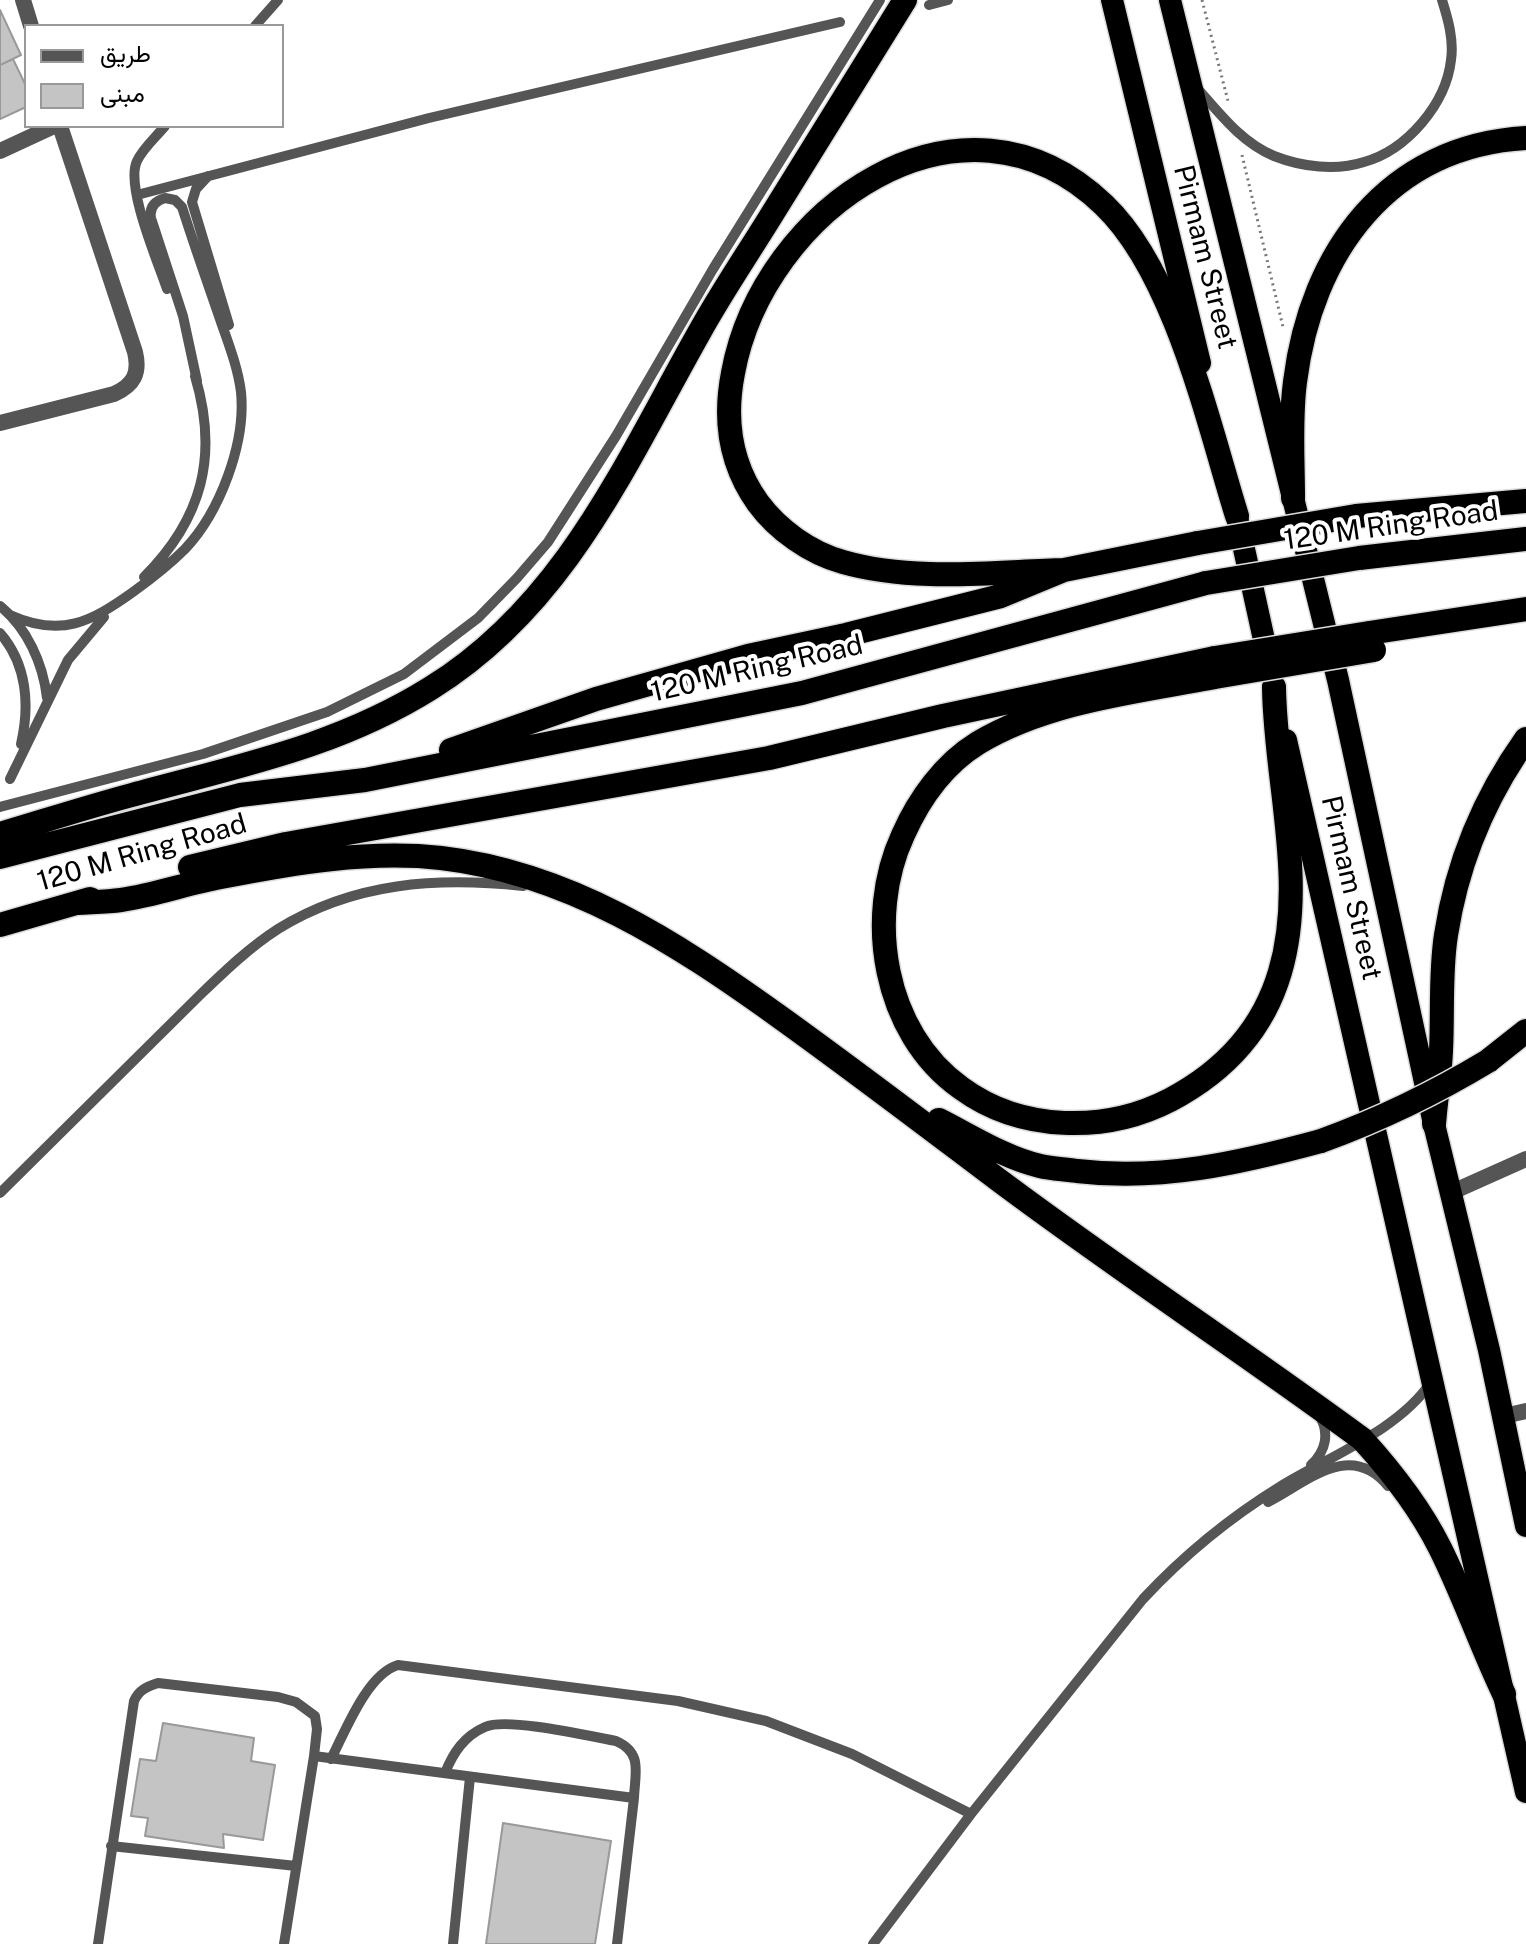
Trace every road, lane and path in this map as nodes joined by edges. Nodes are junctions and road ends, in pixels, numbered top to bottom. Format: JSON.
{"nodes":[{"id":1,"x":23,"y":0,"type":"edge"},
{"id":2,"x":278,"y":0,"type":"edge"},
{"id":3,"x":880,"y":0,"type":"edge"},
{"id":4,"x":905,"y":0,"type":"edge"},
{"id":5,"x":948,"y":0,"type":"edge"},
{"id":6,"x":1112,"y":0,"type":"edge"},
{"id":7,"x":1170,"y":0,"type":"edge"},
{"id":8,"x":1202,"y":0,"type":"edge"},
{"id":9,"x":1442,"y":0,"type":"edge"},
{"id":10,"x":929,"y":5,"type":"dead end"},
{"id":11,"x":840,"y":22,"type":"dead end"},
{"id":12,"x":30,"y":24,"type":"edge"},
{"id":13,"x":257,"y":24,"type":"edge"},
{"id":14,"x":1189,"y":80,"type":"junction"},
{"id":15,"x":52,"y":128,"type":"edge"},
{"id":16,"x":58,"y":128,"type":"edge"},
{"id":17,"x":163,"y":128,"type":"edge"},
{"id":18,"x":1236,"y":131,"type":"junction"},
{"id":19,"x":1526,"y":138,"type":"edge"},
{"id":20,"x":0,"y":151,"type":"edge"},
{"id":21,"x":209,"y":175,"type":"junction"},
{"id":22,"x":137,"y":195,"type":"junction"},
{"id":23,"x":1284,"y":331,"type":"dead end"},
{"id":24,"x":197,"y":381,"type":"junction"},
{"id":25,"x":241,"y":394,"type":"junction"},
{"id":26,"x":0,"y":423,"type":"edge"},
{"id":27,"x":1526,"y":485,"type":"edge"},
{"id":28,"x":1293,"y":498,"type":"junction"},
{"id":29,"x":1526,"y":501,"type":"edge"},
{"id":30,"x":1436,"y":509,"type":"junction"},
{"id":31,"x":1237,"y":516,"type":"junction"},
{"id":32,"x":1526,"y":539,"type":"edge"},
{"id":33,"x":1064,"y":570,"type":"junction"},
{"id":34,"x":117,"y":604,"type":"junction"},
{"id":35,"x":0,"y":606,"type":"edge"},
{"id":36,"x":1526,"y":609,"type":"edge"},
{"id":37,"x":10,"y":615,"type":"junction"},
{"id":38,"x":1526,"y":615,"type":"edge"},
{"id":39,"x":0,"y":633,"type":"edge"},
{"id":40,"x":1372,"y":642,"type":"junction"},
{"id":41,"x":1215,"y":668,"type":"junction"},
{"id":42,"x":1274,"y":687,"type":"junction"},
{"id":43,"x":47,"y":700,"type":"junction"},
{"id":44,"x":1526,"y":739,"type":"edge"},
{"id":45,"x":17,"y":763,"type":"junction"},
{"id":46,"x":10,"y":779,"type":"dead end"},
{"id":47,"x":365,"y":780,"type":"junction"},
{"id":48,"x":0,"y":807,"type":"edge"},
{"id":49,"x":0,"y":834,"type":"edge"},
{"id":50,"x":0,"y":857,"type":"edge"},
{"id":51,"x":77,"y":903,"type":"junction"},
{"id":52,"x":621,"y":915,"type":"junction"},
{"id":53,"x":0,"y":925,"type":"edge"},
{"id":54,"x":1525,"y":1033,"type":"edge"},
{"id":55,"x":883,"y":1092,"type":"junction"},
{"id":56,"x":1434,"y":1124,"type":"junction"},
{"id":57,"x":1526,"y":1159,"type":"edge"},
{"id":58,"x":0,"y":1193,"type":"edge"},
{"id":59,"x":1450,"y":1193,"type":"junction"},
{"id":60,"x":1432,"y":1381,"type":"junction"},
{"id":61,"x":1296,"y":1390,"type":"junction"},
{"id":62,"x":1526,"y":1411,"type":"edge"},
{"id":63,"x":1504,"y":1416,"type":"junction"},
{"id":64,"x":1362,"y":1439,"type":"junction"},
{"id":65,"x":1303,"y":1473,"type":"junction"},
{"id":66,"x":1233,"y":1518,"type":"junction"},
{"id":67,"x":1526,"y":1526,"type":"edge"},
{"id":68,"x":1466,"y":1610,"type":"junction"},
{"id":69,"x":1504,"y":1694,"type":"junction"},
{"id":70,"x":314,"y":1756,"type":"junction"},
{"id":71,"x":331,"y":1759,"type":"junction"},
{"id":72,"x":445,"y":1773,"type":"junction"},
{"id":73,"x":470,"y":1777,"type":"junction"},
{"id":74,"x":1526,"y":1792,"type":"edge"},
{"id":75,"x":634,"y":1798,"type":"junction"},
{"id":76,"x":971,"y":1814,"type":"junction"},
{"id":77,"x":111,"y":1846,"type":"junction"},
{"id":78,"x":296,"y":1866,"type":"junction"},
{"id":79,"x":98,"y":1944,"type":"edge"},
{"id":80,"x":284,"y":1944,"type":"edge"},
{"id":81,"x":453,"y":1944,"type":"edge"},
{"id":82,"x":617,"y":1944,"type":"edge"},
{"id":83,"x":873,"y":1944,"type":"edge"}],
"edges":[{"from":1,"to":12,"type":"street"},
{"from":2,"to":13,"type":"lane"},
{"from":3,"to":48,"type":"lane"},
{"from":4,"to":49,"type":"highway"},
{"from":5,"to":10,"type":"lane"},
{"from":6,"to":31,"type":"highway","name":"Pirmam Street"},
{"from":7,"to":14,"type":"highway","name":"Pirmam Street"},
{"from":8,"to":18,"type":"path"},
{"from":9,"to":18,"type":"lane"},
{"from":11,"to":21,"type":"lane"},
{"from":14,"to":18,"type":"lane"},
{"from":14,"to":28,"type":"highway","name":"Pirmam Street"},
{"from":15,"to":20,"type":"street"},
{"from":16,"to":26,"type":"street"},
{"from":17,"to":22,"type":"lane"},
{"from":18,"to":23,"type":"path"},
{"from":19,"to":28,"type":"highway"},
{"from":21,"to":22,"type":"lane"},
{"from":21,"to":25,"type":"lane"},
{"from":22,"to":24,"type":"lane"},
{"from":24,"to":25,"type":"lane"},
{"from":24,"to":34,"type":"lane"},
{"from":25,"to":34,"type":"lane"},
{"from":27,"to":30,"type":"highway"},
{"from":28,"to":56,"type":"highway","name":"Pirmam Street"},
{"from":29,"to":30,"type":"highway"},
{"from":30,"to":33,"type":"highway","bridge":true},
{"from":31,"to":33,"type":"highway"},
{"from":31,"to":42,"type":"highway","name":"Pirmam Street"},
{"from":32,"to":47,"type":"highway","name":"120 M Ring Road","bridge":true},
{"from":33,"to":47,"type":"highway"},
{"from":34,"to":37,"type":"lane"},
{"from":34,"to":43,"type":"lane"},
{"from":35,"to":37,"type":"lane"},
{"from":36,"to":40,"type":"highway","name":"120 M Ring Road"},
{"from":37,"to":43,"type":"lane"},
{"from":38,"to":40,"type":"highway"},
{"from":39,"to":45,"type":"lane"},
{"from":40,"to":41,"type":"highway","name":"120 M Ring Road","bridge":true},
{"from":41,"to":42,"type":"highway"},
{"from":41,"to":51,"type":"highway","name":"120 M Ring Road"},
{"from":42,"to":60,"type":"highway","name":"Pirmam Street"},
{"from":43,"to":45,"type":"lane"},
{"from":44,"to":56,"type":"highway"},
{"from":45,"to":46,"type":"lane"},
{"from":47,"to":50,"type":"highway","name":"120 M Ring Road"},
{"from":51,"to":52,"type":"highway"},
{"from":51,"to":53,"type":"highway","name":"120 M Ring Road"},
{"from":52,"to":55,"type":"highway"},
{"from":52,"to":58,"type":"lane"},
{"from":54,"to":55,"type":"highway","bridge":true},
{"from":55,"to":61,"type":"highway"},
{"from":56,"to":59,"type":"highway","name":"Pirmam Street"},
{"from":57,"to":59,"type":"street"},
{"from":59,"to":63,"type":"highway","name":"Pirmam Street"},
{"from":60,"to":64,"type":"lane"},
{"from":60,"to":69,"type":"highway","name":"Pirmam Street"},
{"from":61,"to":64,"type":"highway"},
{"from":61,"to":65,"type":"lane"},
{"from":62,"to":63,"type":"street"},
{"from":63,"to":67,"type":"highway","name":"Pirmam Street"},
{"from":64,"to":65,"type":"lane"},
{"from":64,"to":68,"type":"highway"},
{"from":65,"to":66,"type":"lane"},
{"from":66,"to":68,"type":"lane"},
{"from":66,"to":76,"type":"lane"},
{"from":68,"to":69,"type":"highway"},
{"from":69,"to":74,"type":"highway","name":"Pirmam Street"},
{"from":70,"to":71,"type":"lane"},
{"from":70,"to":77,"type":"lane"},
{"from":70,"to":78,"type":"lane"},
{"from":71,"to":72,"type":"lane"},
{"from":71,"to":76,"type":"lane"},
{"from":72,"to":73,"type":"lane"},
{"from":72,"to":75,"type":"lane"},
{"from":73,"to":75,"type":"lane"},
{"from":73,"to":81,"type":"lane"},
{"from":75,"to":82,"type":"lane"},
{"from":76,"to":83,"type":"lane"},
{"from":77,"to":78,"type":"lane"},
{"from":77,"to":79,"type":"lane"},
{"from":78,"to":80,"type":"lane"}]}
